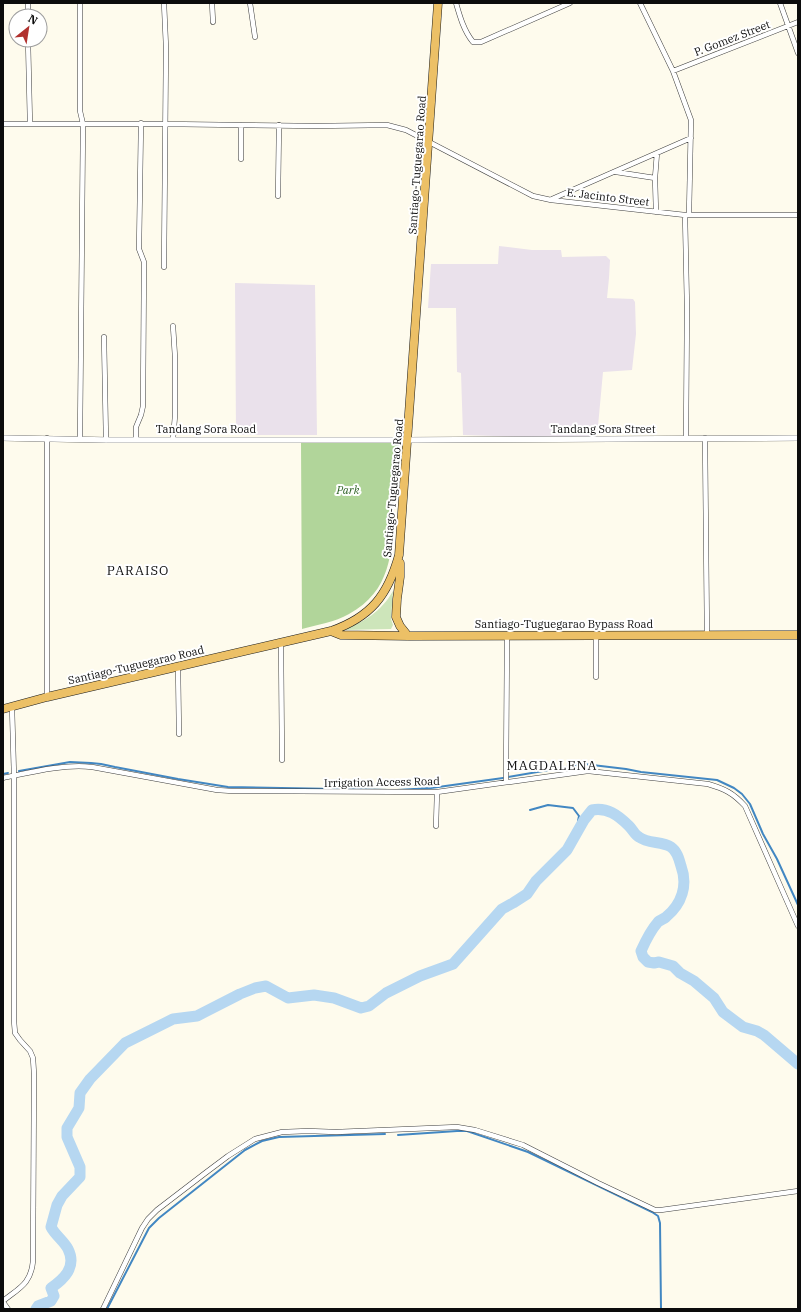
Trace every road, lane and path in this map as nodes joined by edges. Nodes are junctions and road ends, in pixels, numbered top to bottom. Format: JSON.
{"nodes":[{"id":1,"x":80,"y":3,"type":"edge"},
{"id":2,"x":164,"y":3,"type":"edge"},
{"id":3,"x":212,"y":3,"type":"edge"},
{"id":4,"x":250,"y":3,"type":"edge"},
{"id":5,"x":438,"y":3,"type":"edge"},
{"id":6,"x":456,"y":3,"type":"edge"},
{"id":7,"x":570,"y":3,"type":"edge"},
{"id":8,"x":640,"y":3,"type":"edge"},
{"id":9,"x":780,"y":3,"type":"edge"},
{"id":10,"x":213,"y":22,"type":"dead end"},
{"id":11,"x":798,"y":22,"type":"edge"},
{"id":12,"x":788,"y":26,"type":"junction"},
{"id":13,"x":255,"y":37,"type":"dead end"},
{"id":14,"x":28,"y":48,"type":"edge"},
{"id":15,"x":798,"y":53,"type":"edge"},
{"id":16,"x":673,"y":71,"type":"junction"},
{"id":17,"x":141,"y":123,"type":"junction"},
{"id":18,"x":3,"y":124,"type":"edge"},
{"id":19,"x":30,"y":124,"type":"junction"},
{"id":20,"x":83,"y":124,"type":"junction"},
{"id":21,"x":166,"y":124,"type":"junction"},
{"id":22,"x":241,"y":125,"type":"junction"},
{"id":23,"x":279,"y":125,"type":"junction"},
{"id":24,"x":691,"y":138,"type":"junction"},
{"id":25,"x":430,"y":142,"type":"junction"},
{"id":26,"x":657,"y":153,"type":"junction"},
{"id":27,"x":241,"y":159,"type":"dead end"},
{"id":28,"x":616,"y":172,"type":"junction"},
{"id":29,"x":655,"y":178,"type":"junction"},
{"id":30,"x":278,"y":196,"type":"dead end"},
{"id":31,"x":551,"y":200,"type":"junction"},
{"id":32,"x":656,"y":212,"type":"junction"},
{"id":33,"x":687,"y":214,"type":"junction"},
{"id":34,"x":798,"y":215,"type":"edge"},
{"id":35,"x":164,"y":267,"type":"dead end"},
{"id":36,"x":173,"y":326,"type":"dead end"},
{"id":37,"x":104,"y":337,"type":"dead end"},
{"id":38,"x":3,"y":438,"type":"edge"},
{"id":39,"x":47,"y":438,"type":"junction"},
{"id":40,"x":80,"y":438,"type":"junction"},
{"id":41,"x":686,"y":438,"type":"junction"},
{"id":42,"x":704,"y":438,"type":"junction"},
{"id":43,"x":798,"y":438,"type":"edge"},
{"id":44,"x":173,"y":439,"type":"junction"},
{"id":45,"x":106,"y":440,"type":"junction"},
{"id":46,"x":136,"y":440,"type":"junction"},
{"id":47,"x":408,"y":440,"type":"junction"},
{"id":48,"x":400,"y":555,"type":"junction"},
{"id":49,"x":330,"y":631,"type":"junction"},
{"id":50,"x":596,"y":635,"type":"junction"},
{"id":51,"x":798,"y":635,"type":"edge"},
{"id":52,"x":408,"y":636,"type":"junction"},
{"id":53,"x":507,"y":636,"type":"junction"},
{"id":54,"x":707,"y":636,"type":"junction"},
{"id":55,"x":281,"y":642,"type":"junction"},
{"id":56,"x":178,"y":666,"type":"junction"},
{"id":57,"x":596,"y":677,"type":"dead end"},
{"id":58,"x":47,"y":697,"type":"junction"},
{"id":59,"x":12,"y":706,"type":"junction"},
{"id":60,"x":3,"y":709,"type":"edge"},
{"id":61,"x":179,"y":734,"type":"dead end"},
{"id":62,"x":282,"y":760,"type":"dead end"},
{"id":63,"x":14,"y":776,"type":"junction"},
{"id":64,"x":3,"y":778,"type":"edge"},
{"id":65,"x":506,"y":782,"type":"junction"},
{"id":66,"x":437,"y":792,"type":"junction"},
{"id":67,"x":436,"y":826,"type":"dead end"},
{"id":68,"x":798,"y":926,"type":"edge"},
{"id":69,"x":798,"y":1191,"type":"edge"},
{"id":70,"x":3,"y":1302,"type":"edge"},
{"id":71,"x":8,"y":1309,"type":"edge"},
{"id":72,"x":103,"y":1309,"type":"edge"}],
"edges":[{"from":1,"to":20,"type":"street"},
{"from":2,"to":21,"type":"street"},
{"from":3,"to":10,"type":"street"},
{"from":4,"to":13,"type":"street"},
{"from":5,"to":25,"type":"highway","name":"Santiago-Tuguegarao Road"},
{"from":6,"to":7,"type":"street"},
{"from":8,"to":16,"type":"street"},
{"from":9,"to":12,"type":"street"},
{"from":11,"to":12,"type":"street","name":"P. Gomez Street"},
{"from":12,"to":15,"type":"street"},
{"from":12,"to":16,"type":"street","name":"P. Gomez Street"},
{"from":14,"to":19,"type":"street"},
{"from":16,"to":24,"type":"street"},
{"from":17,"to":20,"type":"street","name":"E. Jacinto Street"},
{"from":17,"to":21,"type":"street","name":"E. Jacinto Street"},
{"from":17,"to":46,"type":"street"},
{"from":18,"to":19,"type":"street","name":"E. Jacinto Street"},
{"from":19,"to":20,"type":"street","name":"E. Jacinto Street"},
{"from":20,"to":40,"type":"street"},
{"from":21,"to":22,"type":"street","name":"E. Jacinto Street"},
{"from":21,"to":35,"type":"street"},
{"from":22,"to":23,"type":"street","name":"E. Jacinto Street"},
{"from":22,"to":27,"type":"street"},
{"from":23,"to":25,"type":"street","name":"E. Jacinto Street"},
{"from":23,"to":30,"type":"street"},
{"from":24,"to":26,"type":"street"},
{"from":24,"to":33,"type":"street"},
{"from":25,"to":31,"type":"street","name":"E. Jacinto Street"},
{"from":25,"to":47,"type":"highway","name":"Santiago-Tuguegarao Road"},
{"from":26,"to":28,"type":"street"},
{"from":26,"to":29,"type":"street"},
{"from":28,"to":29,"type":"street"},
{"from":28,"to":31,"type":"street"},
{"from":29,"to":32,"type":"street"},
{"from":31,"to":32,"type":"street","name":"E. Jacinto Street"},
{"from":32,"to":33,"type":"street","name":"E. Jacinto Street"},
{"from":33,"to":34,"type":"street","name":"E. Jacinto Street"},
{"from":33,"to":41,"type":"street"},
{"from":36,"to":44,"type":"street"},
{"from":37,"to":45,"type":"street"},
{"from":38,"to":39,"type":"street","name":"Tandang Sora Road"},
{"from":39,"to":40,"type":"street","name":"Tandang Sora Road"},
{"from":39,"to":58,"type":"street"},
{"from":40,"to":45,"type":"street","name":"Tandang Sora Road"},
{"from":41,"to":42,"type":"street","name":"Tandang Sora Street"},
{"from":41,"to":47,"type":"street","name":"Tandang Sora Street"},
{"from":42,"to":43,"type":"street","name":"Tandang Sora Street"},
{"from":42,"to":54,"type":"street"},
{"from":44,"to":46,"type":"street","name":"Tandang Sora Road"},
{"from":44,"to":47,"type":"street","name":"Tandang Sora Road"},
{"from":45,"to":46,"type":"street","name":"Tandang Sora Road"},
{"from":47,"to":48,"type":"highway","name":"Santiago-Tuguegarao Road"},
{"from":48,"to":49,"type":"highway","name":"Santiago-Tuguegarao Road"},
{"from":48,"to":52,"type":"highway"},
{"from":49,"to":52,"type":"highway","name":"Santiago-Tuguegarao Bypass Road"},
{"from":49,"to":55,"type":"highway","name":"Santiago-Tuguegarao Road"},
{"from":50,"to":53,"type":"highway","name":"Santiago-Tuguegarao Bypass Road"},
{"from":50,"to":54,"type":"highway","name":"Santiago-Tuguegarao Bypass Road"},
{"from":50,"to":57,"type":"street"},
{"from":51,"to":54,"type":"highway","name":"Santiago-Tuguegarao Bypass Road"},
{"from":52,"to":53,"type":"highway","name":"Santiago-Tuguegarao Bypass Road"},
{"from":53,"to":65,"type":"street"},
{"from":55,"to":56,"type":"highway","name":"Santiago-Tuguegarao Road"},
{"from":55,"to":62,"type":"street"},
{"from":56,"to":58,"type":"highway","name":"Santiago-Tuguegarao Road"},
{"from":56,"to":61,"type":"street"},
{"from":58,"to":59,"type":"highway","name":"Santiago-Tuguegarao Road"},
{"from":59,"to":60,"type":"highway","name":"Santiago-Tuguegarao Road"},
{"from":59,"to":63,"type":"street"},
{"from":63,"to":64,"type":"street","name":"Irrigation Access Road"},
{"from":63,"to":66,"type":"street","name":"Irrigation Access Road"},
{"from":63,"to":70,"type":"street"},
{"from":65,"to":66,"type":"street","name":"Irrigation Access Road"},
{"from":65,"to":68,"type":"street","name":"Irrigation Access Road"},
{"from":66,"to":67,"type":"street"},
{"from":69,"to":72,"type":"street"},
{"from":70,"to":71,"type":"street"}]}
